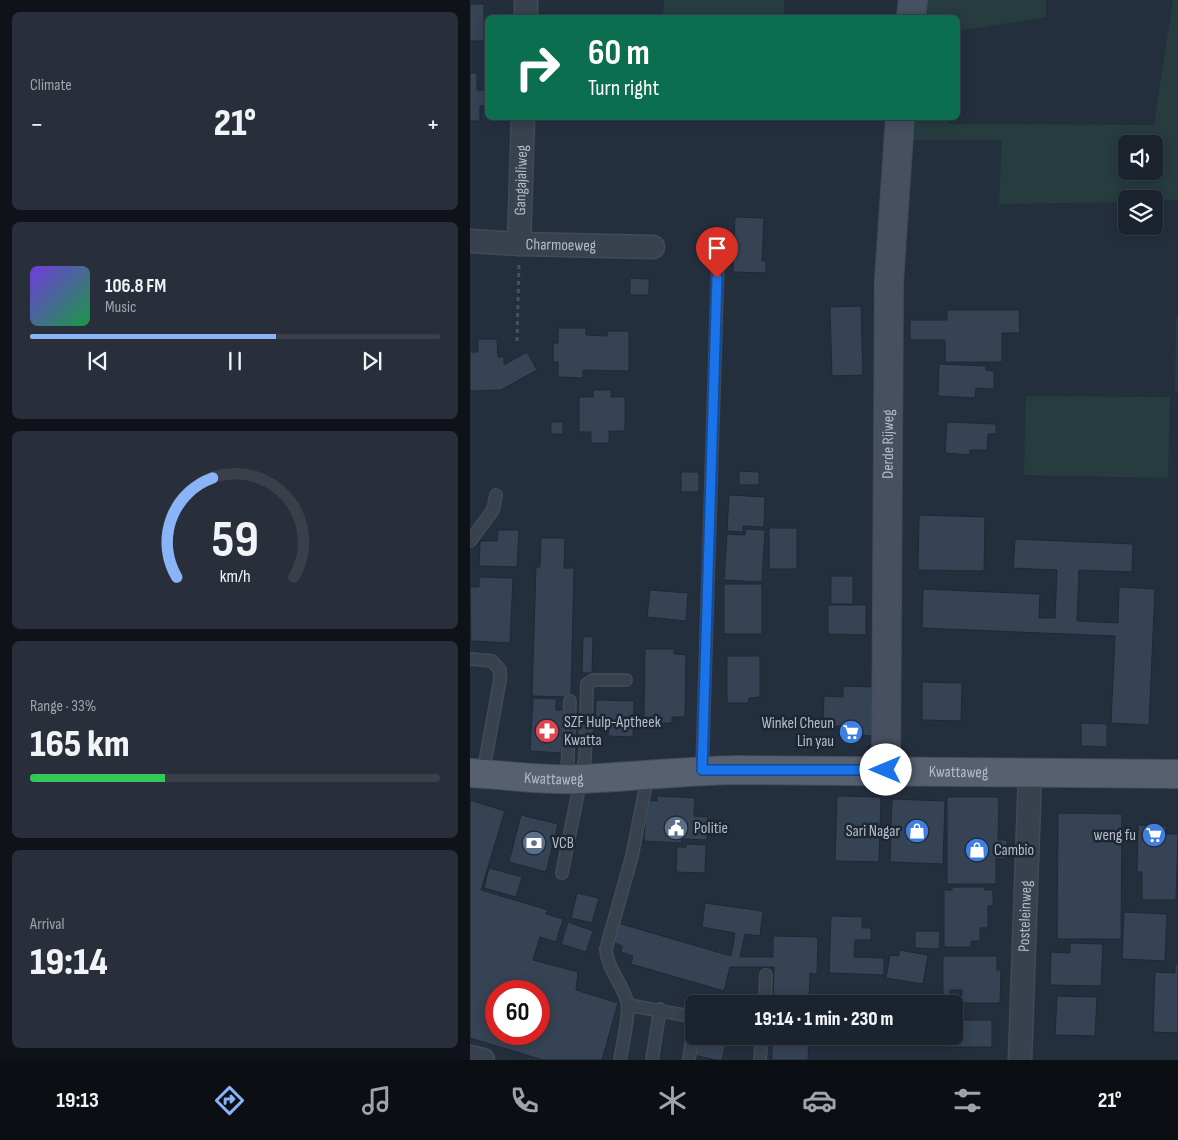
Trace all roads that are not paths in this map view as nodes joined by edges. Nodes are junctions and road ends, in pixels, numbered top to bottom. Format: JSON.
{"nodes":[{"id":1,"x":526,"y":0,"type":"edge"},
{"id":2,"x":913,"y":0,"type":"edge"},
{"id":3,"x":526,"y":15,"type":"edge"},
{"id":4,"x":911,"y":15,"type":"edge"},
{"id":5,"x":523,"y":120,"type":"edge"},
{"id":6,"x":900,"y":120,"type":"edge"},
{"id":7,"x":470,"y":241,"type":"edge"},
{"id":8,"x":519,"y":244,"type":"junction"},
{"id":9,"x":653,"y":248,"type":"dead end"},
{"id":10,"x":718,"y":258,"type":"dead end"},
{"id":11,"x":496,"y":495,"type":"dead end"},
{"id":12,"x":470,"y":541,"type":"edge"},
{"id":13,"x":470,"y":659,"type":"edge"},
{"id":14,"x":626,"y":680,"type":"dead end"},
{"id":15,"x":570,"y":701,"type":"dead end"},
{"id":16,"x":702,"y":770,"type":"junction"},
{"id":17,"x":886,"y":770,"type":"junction"},
{"id":18,"x":476,"y":773,"type":"edge"},
{"id":19,"x":648,"y":774,"type":"junction"},
{"id":20,"x":1030,"y":774,"type":"junction"},
{"id":21,"x":1178,"y":774,"type":"edge"},
{"id":22,"x":574,"y":779,"type":"junction"},
{"id":23,"x":562,"y":874,"type":"dead end"},
{"id":24,"x":766,"y":975,"type":"dead end"},
{"id":25,"x":765,"y":995,"type":"edge"},
{"id":26,"x":628,"y":1005,"type":"junction"},
{"id":27,"x":660,"y":1009,"type":"junction"},
{"id":28,"x":685,"y":1015,"type":"edge"},
{"id":29,"x":691,"y":1045,"type":"edge"},
{"id":30,"x":761,"y":1045,"type":"edge"},
{"id":31,"x":470,"y":1057,"type":"edge"},
{"id":32,"x":483,"y":1060,"type":"edge"},
{"id":33,"x":620,"y":1060,"type":"edge"},
{"id":34,"x":652,"y":1060,"type":"edge"},
{"id":35,"x":689,"y":1060,"type":"edge"},
{"id":36,"x":760,"y":1060,"type":"edge"},
{"id":37,"x":1020,"y":1060,"type":"edge"}],
"edges":[{"from":1,"to":3,"type":"street"},
{"from":2,"to":4,"type":"street"},
{"from":5,"to":8,"type":"street","name":"Gangajaliweg"},
{"from":6,"to":17,"type":"street","name":"Derde Rijweg"},
{"from":7,"to":8,"type":"street","name":"Charmoeweg"},
{"from":8,"to":9,"type":"street","name":"Charmoeweg"},
{"from":10,"to":16,"type":"lane"},
{"from":11,"to":12,"type":"lane"},
{"from":13,"to":18,"type":"lane"},
{"from":14,"to":22,"type":"lane"},
{"from":15,"to":22,"type":"lane"},
{"from":16,"to":17,"type":"main road","name":"Kwattaweg"},
{"from":16,"to":19,"type":"main road","name":"Kwattaweg"},
{"from":17,"to":20,"type":"main road","name":"Kwattaweg"},
{"from":18,"to":22,"type":"main road","name":"Kwattaweg"},
{"from":19,"to":22,"type":"main road","name":"Kwattaweg"},
{"from":19,"to":26,"type":"lane"},
{"from":20,"to":21,"type":"main road","name":"Kwattaweg"},
{"from":20,"to":37,"type":"street","name":"Posteleinweg"},
{"from":22,"to":23,"type":"lane"},
{"from":24,"to":25,"type":"lane"},
{"from":26,"to":27,"type":"lane"},
{"from":26,"to":33,"type":"lane"},
{"from":27,"to":28,"type":"lane"},
{"from":27,"to":34,"type":"lane"},
{"from":29,"to":35,"type":"lane"},
{"from":30,"to":36,"type":"lane"},
{"from":31,"to":32,"type":"street"}]}
